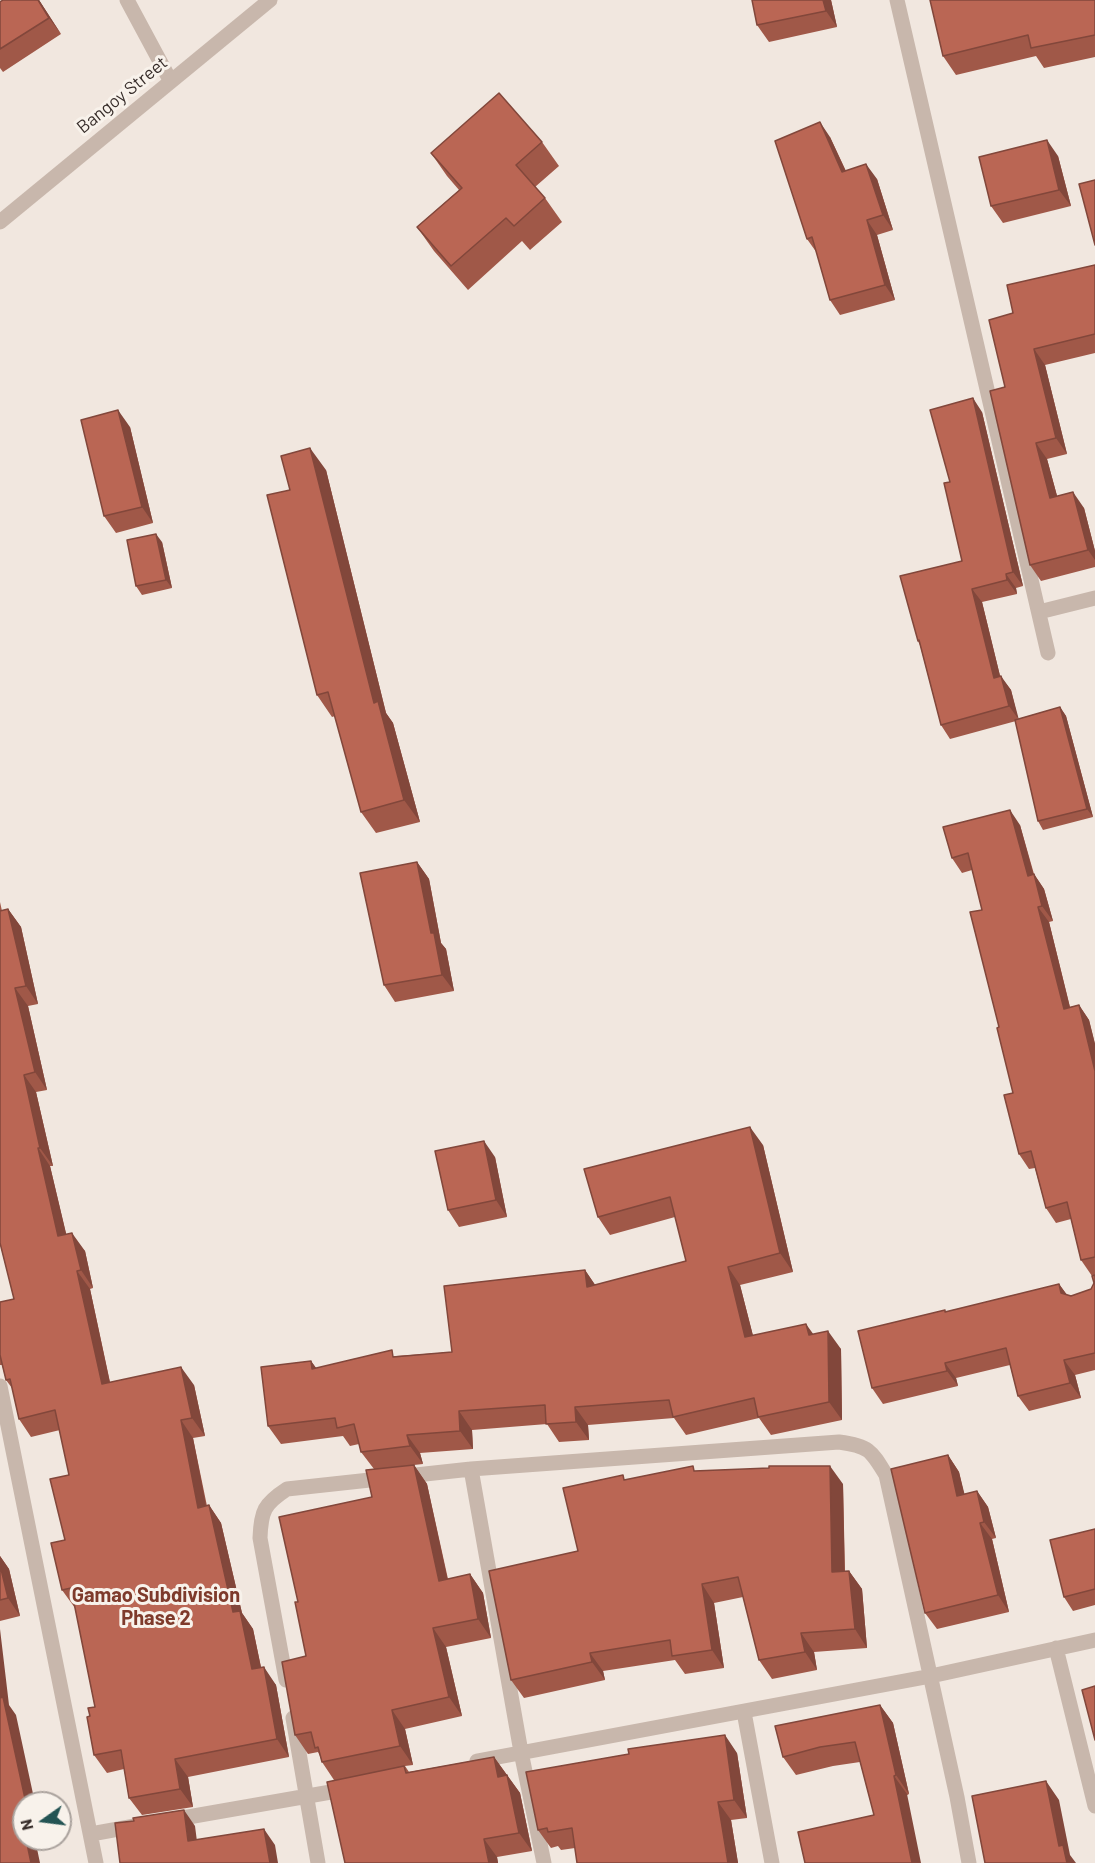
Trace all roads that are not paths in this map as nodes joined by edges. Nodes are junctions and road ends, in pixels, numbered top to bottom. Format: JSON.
{"nodes":[{"id":1,"x":127,"y":0,"type":"edge"},
{"id":2,"x":270,"y":0,"type":"edge"},
{"id":3,"x":897,"y":0,"type":"edge"},
{"id":4,"x":170,"y":80,"type":"junction"},
{"id":5,"x":0,"y":222,"type":"edge"},
{"id":6,"x":1095,"y":598,"type":"edge"},
{"id":7,"x":1039,"y":612,"type":"junction"},
{"id":8,"x":1048,"y":653,"type":"dead end"},
{"id":9,"x":0,"y":1386,"type":"edge"},
{"id":10,"x":471,"y":1469,"type":"junction"},
{"id":11,"x":1095,"y":1640,"type":"edge"},
{"id":12,"x":1056,"y":1648,"type":"junction"},
{"id":13,"x":931,"y":1676,"type":"junction"},
{"id":14,"x":744,"y":1712,"type":"junction"},
{"id":15,"x":521,"y":1752,"type":"junction"},
{"id":16,"x":465,"y":1764,"type":"edge"},
{"id":17,"x":364,"y":1785,"type":"edge"},
{"id":18,"x":307,"y":1797,"type":"junction"},
{"id":19,"x":1095,"y":1806,"type":"edge"},
{"id":20,"x":91,"y":1834,"type":"junction"},
{"id":21,"x":96,"y":1863,"type":"edge"},
{"id":22,"x":318,"y":1863,"type":"edge"},
{"id":23,"x":544,"y":1863,"type":"edge"},
{"id":24,"x":772,"y":1863,"type":"edge"},
{"id":25,"x":969,"y":1863,"type":"edge"}],
"edges":[{"from":1,"to":4,"type":"street"},
{"from":2,"to":4,"type":"street","name":"Bangoy Street"},
{"from":3,"to":7,"type":"street"},
{"from":4,"to":5,"type":"street","name":"Bangoy Street"},
{"from":6,"to":7,"type":"street"},
{"from":7,"to":8,"type":"street"},
{"from":9,"to":20,"type":"street"},
{"from":10,"to":13,"type":"street"},
{"from":10,"to":15,"type":"street"},
{"from":10,"to":18,"type":"street"},
{"from":11,"to":12,"type":"street"},
{"from":12,"to":13,"type":"street"},
{"from":12,"to":19,"type":"street"},
{"from":13,"to":14,"type":"street"},
{"from":13,"to":25,"type":"street"},
{"from":14,"to":15,"type":"street"},
{"from":14,"to":24,"type":"street"},
{"from":15,"to":16,"type":"street"},
{"from":15,"to":23,"type":"street"},
{"from":17,"to":18,"type":"street"},
{"from":18,"to":20,"type":"street"},
{"from":18,"to":22,"type":"street"},
{"from":20,"to":21,"type":"street"}]}
